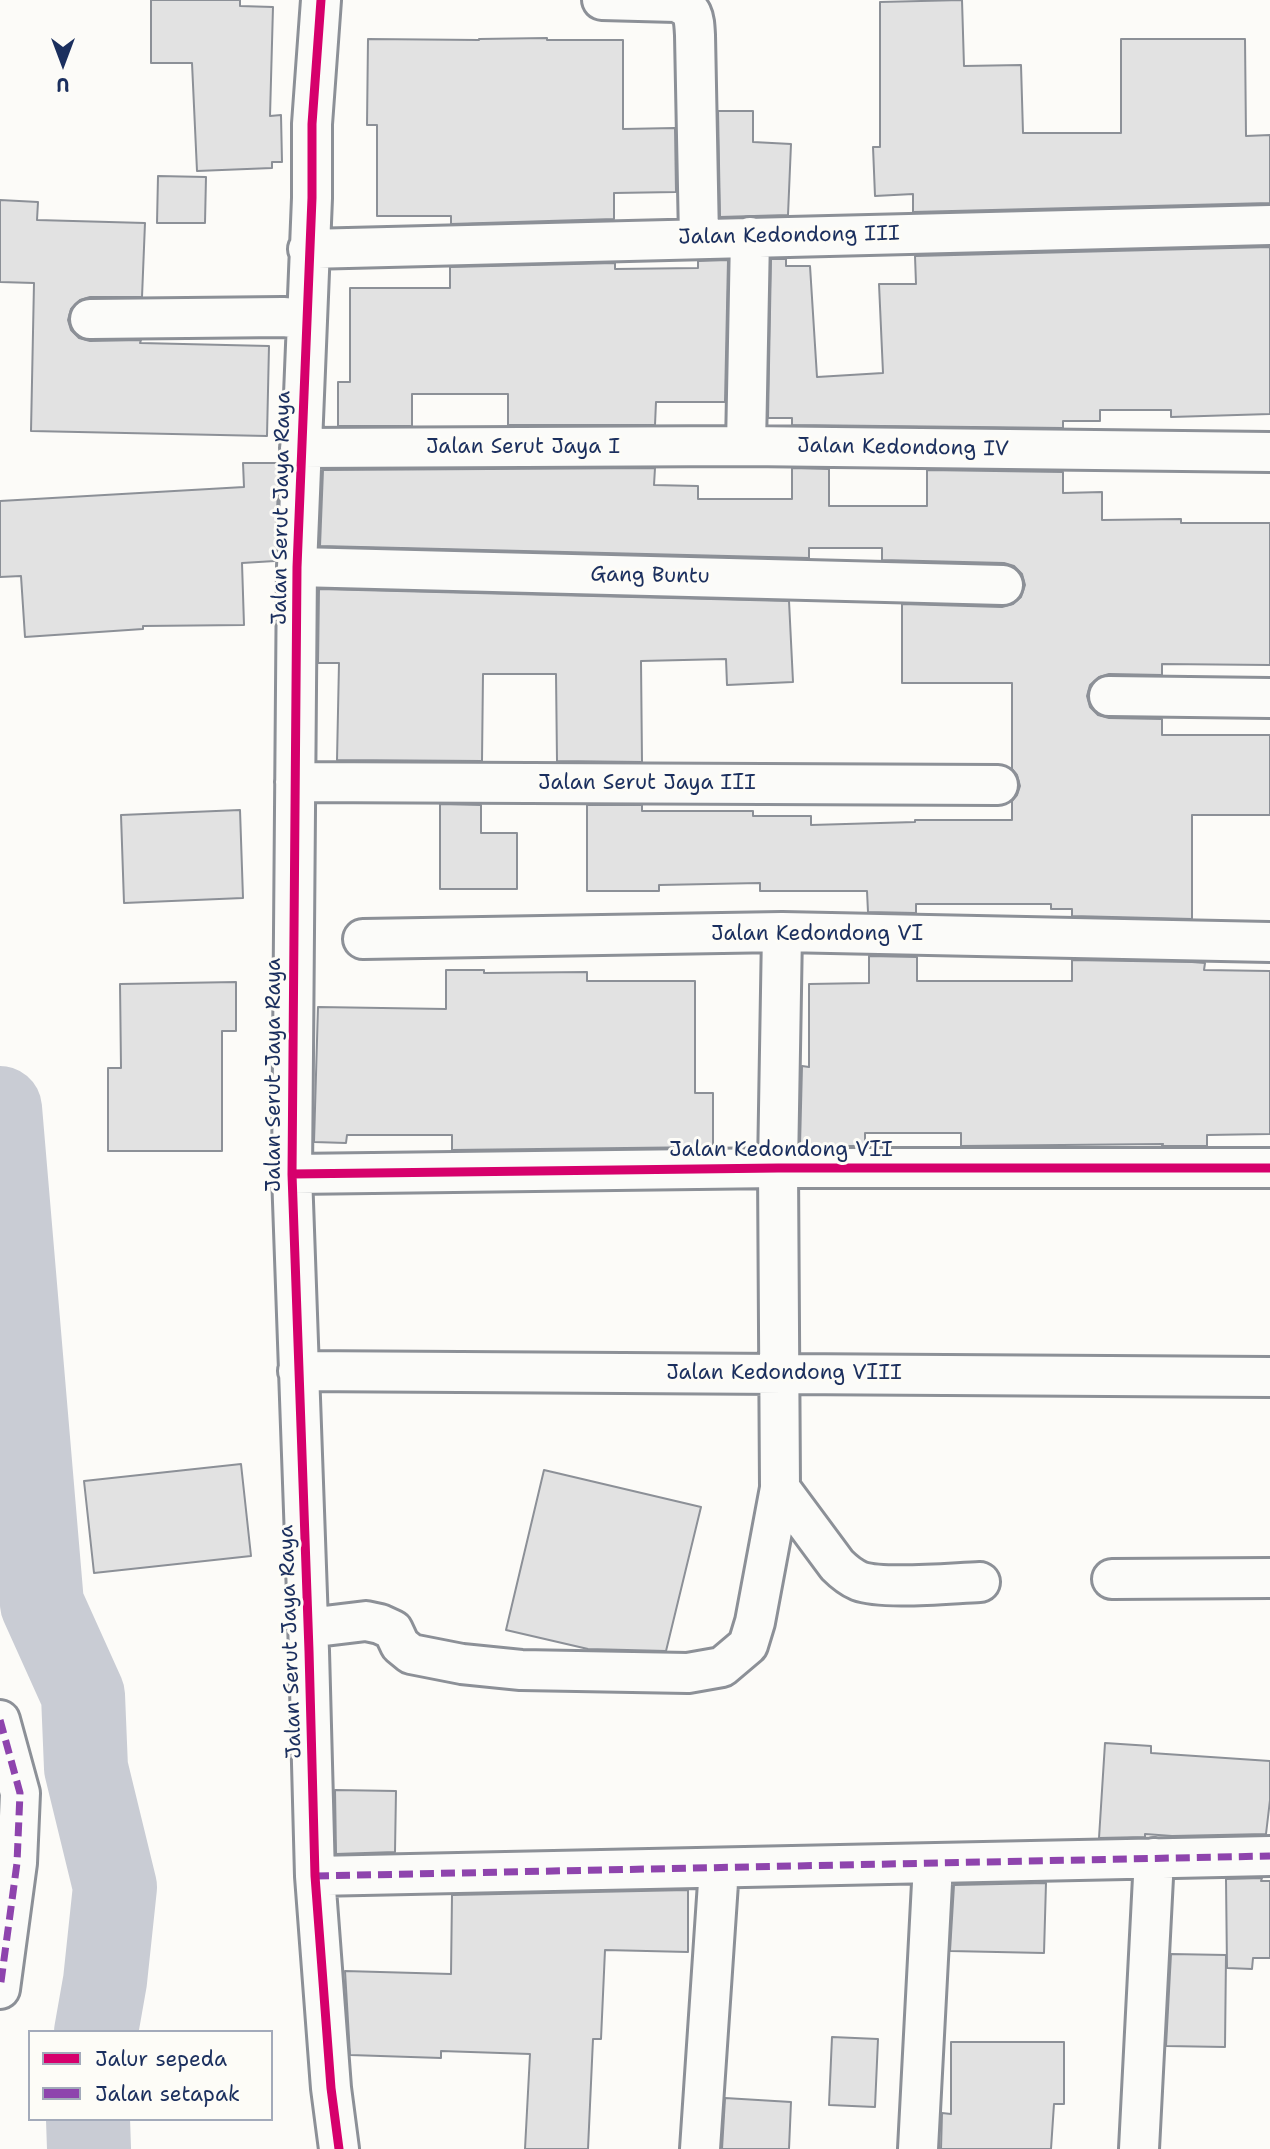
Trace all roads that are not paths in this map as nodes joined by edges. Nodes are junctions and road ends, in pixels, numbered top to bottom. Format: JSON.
{"nodes":[{"id":1,"x":321,"y":0,"type":"edge"},
{"id":2,"x":602,"y":0,"type":"edge"},
{"id":3,"x":1270,"y":225,"type":"edge"},
{"id":4,"x":750,"y":237,"type":"junction"},
{"id":5,"x":699,"y":238,"type":"junction"},
{"id":6,"x":308,"y":249,"type":"junction"},
{"id":7,"x":90,"y":318,"type":"dead end"},
{"id":8,"x":305,"y":319,"type":"junction"},
{"id":9,"x":746,"y":446,"type":"junction"},
{"id":10,"x":300,"y":448,"type":"junction"},
{"id":11,"x":1270,"y":452,"type":"edge"},
{"id":12,"x":297,"y":568,"type":"junction"},
{"id":13,"x":1003,"y":584,"type":"dead end"},
{"id":14,"x":1109,"y":696,"type":"dead end"},
{"id":15,"x":1270,"y":698,"type":"edge"},
{"id":16,"x":295,"y":782,"type":"junction"},
{"id":17,"x":998,"y":785,"type":"dead end"},
{"id":18,"x":782,"y":932,"type":"junction"},
{"id":19,"x":363,"y":939,"type":"dead end"},
{"id":20,"x":1270,"y":942,"type":"edge"},
{"id":21,"x":778,"y":1168,"type":"junction"},
{"id":22,"x":1270,"y":1168,"type":"edge"},
{"id":23,"x":292,"y":1174,"type":"junction"},
{"id":24,"x":298,"y":1371,"type":"junction"},
{"id":25,"x":778,"y":1374,"type":"junction"},
{"id":26,"x":1270,"y":1377,"type":"edge"},
{"id":27,"x":780,"y":1488,"type":"junction"},
{"id":28,"x":1270,"y":1578,"type":"edge"},
{"id":29,"x":1112,"y":1579,"type":"dead end"},
{"id":30,"x":980,"y":1582,"type":"dead end"},
{"id":31,"x":308,"y":1628,"type":"junction"},
{"id":32,"x":0,"y":1720,"type":"edge"},
{"id":33,"x":1270,"y":1856,"type":"edge"},
{"id":34,"x":1154,"y":1858,"type":"junction"},
{"id":35,"x":933,"y":1864,"type":"junction"},
{"id":36,"x":719,"y":1868,"type":"junction"},
{"id":37,"x":315,"y":1876,"type":"junction"},
{"id":38,"x":0,"y":1989,"type":"edge"},
{"id":39,"x":339,"y":2149,"type":"edge"},
{"id":40,"x":699,"y":2149,"type":"edge"},
{"id":41,"x":918,"y":2149,"type":"edge"},
{"id":42,"x":1139,"y":2149,"type":"edge"}],
"edges":[{"from":1,"to":6,"type":"street","name":"Jalan Serut Jaya Raya"},
{"from":2,"to":5,"type":"street"},
{"from":3,"to":4,"type":"street","name":"Jalan Kedondong III"},
{"from":4,"to":5,"type":"street","name":"Jalan Kedondong III"},
{"from":4,"to":9,"type":"street"},
{"from":5,"to":6,"type":"street","name":"Jalan Kedondong III"},
{"from":6,"to":8,"type":"street","name":"Jalan Serut Jaya Raya"},
{"from":7,"to":8,"type":"street"},
{"from":8,"to":10,"type":"street","name":"Jalan Serut Jaya Raya"},
{"from":9,"to":10,"type":"street","name":"Jalan Serut Jaya I"},
{"from":9,"to":11,"type":"street","name":"Jalan Kedondong IV"},
{"from":10,"to":12,"type":"street","name":"Jalan Serut Jaya Raya"},
{"from":12,"to":13,"type":"street","name":"Gang Buntu"},
{"from":12,"to":16,"type":"street","name":"Jalan Serut Jaya Raya"},
{"from":14,"to":15,"type":"street"},
{"from":16,"to":17,"type":"street","name":"Jalan Serut Jaya III"},
{"from":16,"to":23,"type":"street","name":"Jalan Serut Jaya Raya"},
{"from":18,"to":19,"type":"street","name":"Jalan Kedondong VI"},
{"from":18,"to":20,"type":"street","name":"Jalan Kedondong VI"},
{"from":18,"to":21,"type":"street"},
{"from":21,"to":22,"type":"street","name":"Jalan Kedondong VII"},
{"from":21,"to":23,"type":"street","name":"Jalan Kedondong VII"},
{"from":21,"to":25,"type":"street"},
{"from":23,"to":24,"type":"street","name":"Jalan Serut Jaya Raya"},
{"from":24,"to":25,"type":"street","name":"Jalan Kedondong VIII"},
{"from":24,"to":31,"type":"street","name":"Jalan Serut Jaya Raya"},
{"from":25,"to":26,"type":"street","name":"Jalan Kedondong VIII"},
{"from":25,"to":27,"type":"street"},
{"from":27,"to":30,"type":"street"},
{"from":27,"to":31,"type":"street"},
{"from":28,"to":29,"type":"street"},
{"from":31,"to":37,"type":"street","name":"Jalan Serut Jaya Raya"},
{"from":32,"to":38,"type":"street"},
{"from":33,"to":34,"type":"street"},
{"from":34,"to":35,"type":"street"},
{"from":34,"to":42,"type":"street"},
{"from":35,"to":36,"type":"street"},
{"from":35,"to":41,"type":"street"},
{"from":36,"to":37,"type":"street"},
{"from":36,"to":40,"type":"street"},
{"from":37,"to":39,"type":"street","name":"Jalan Serut Jaya Raya"}]}
